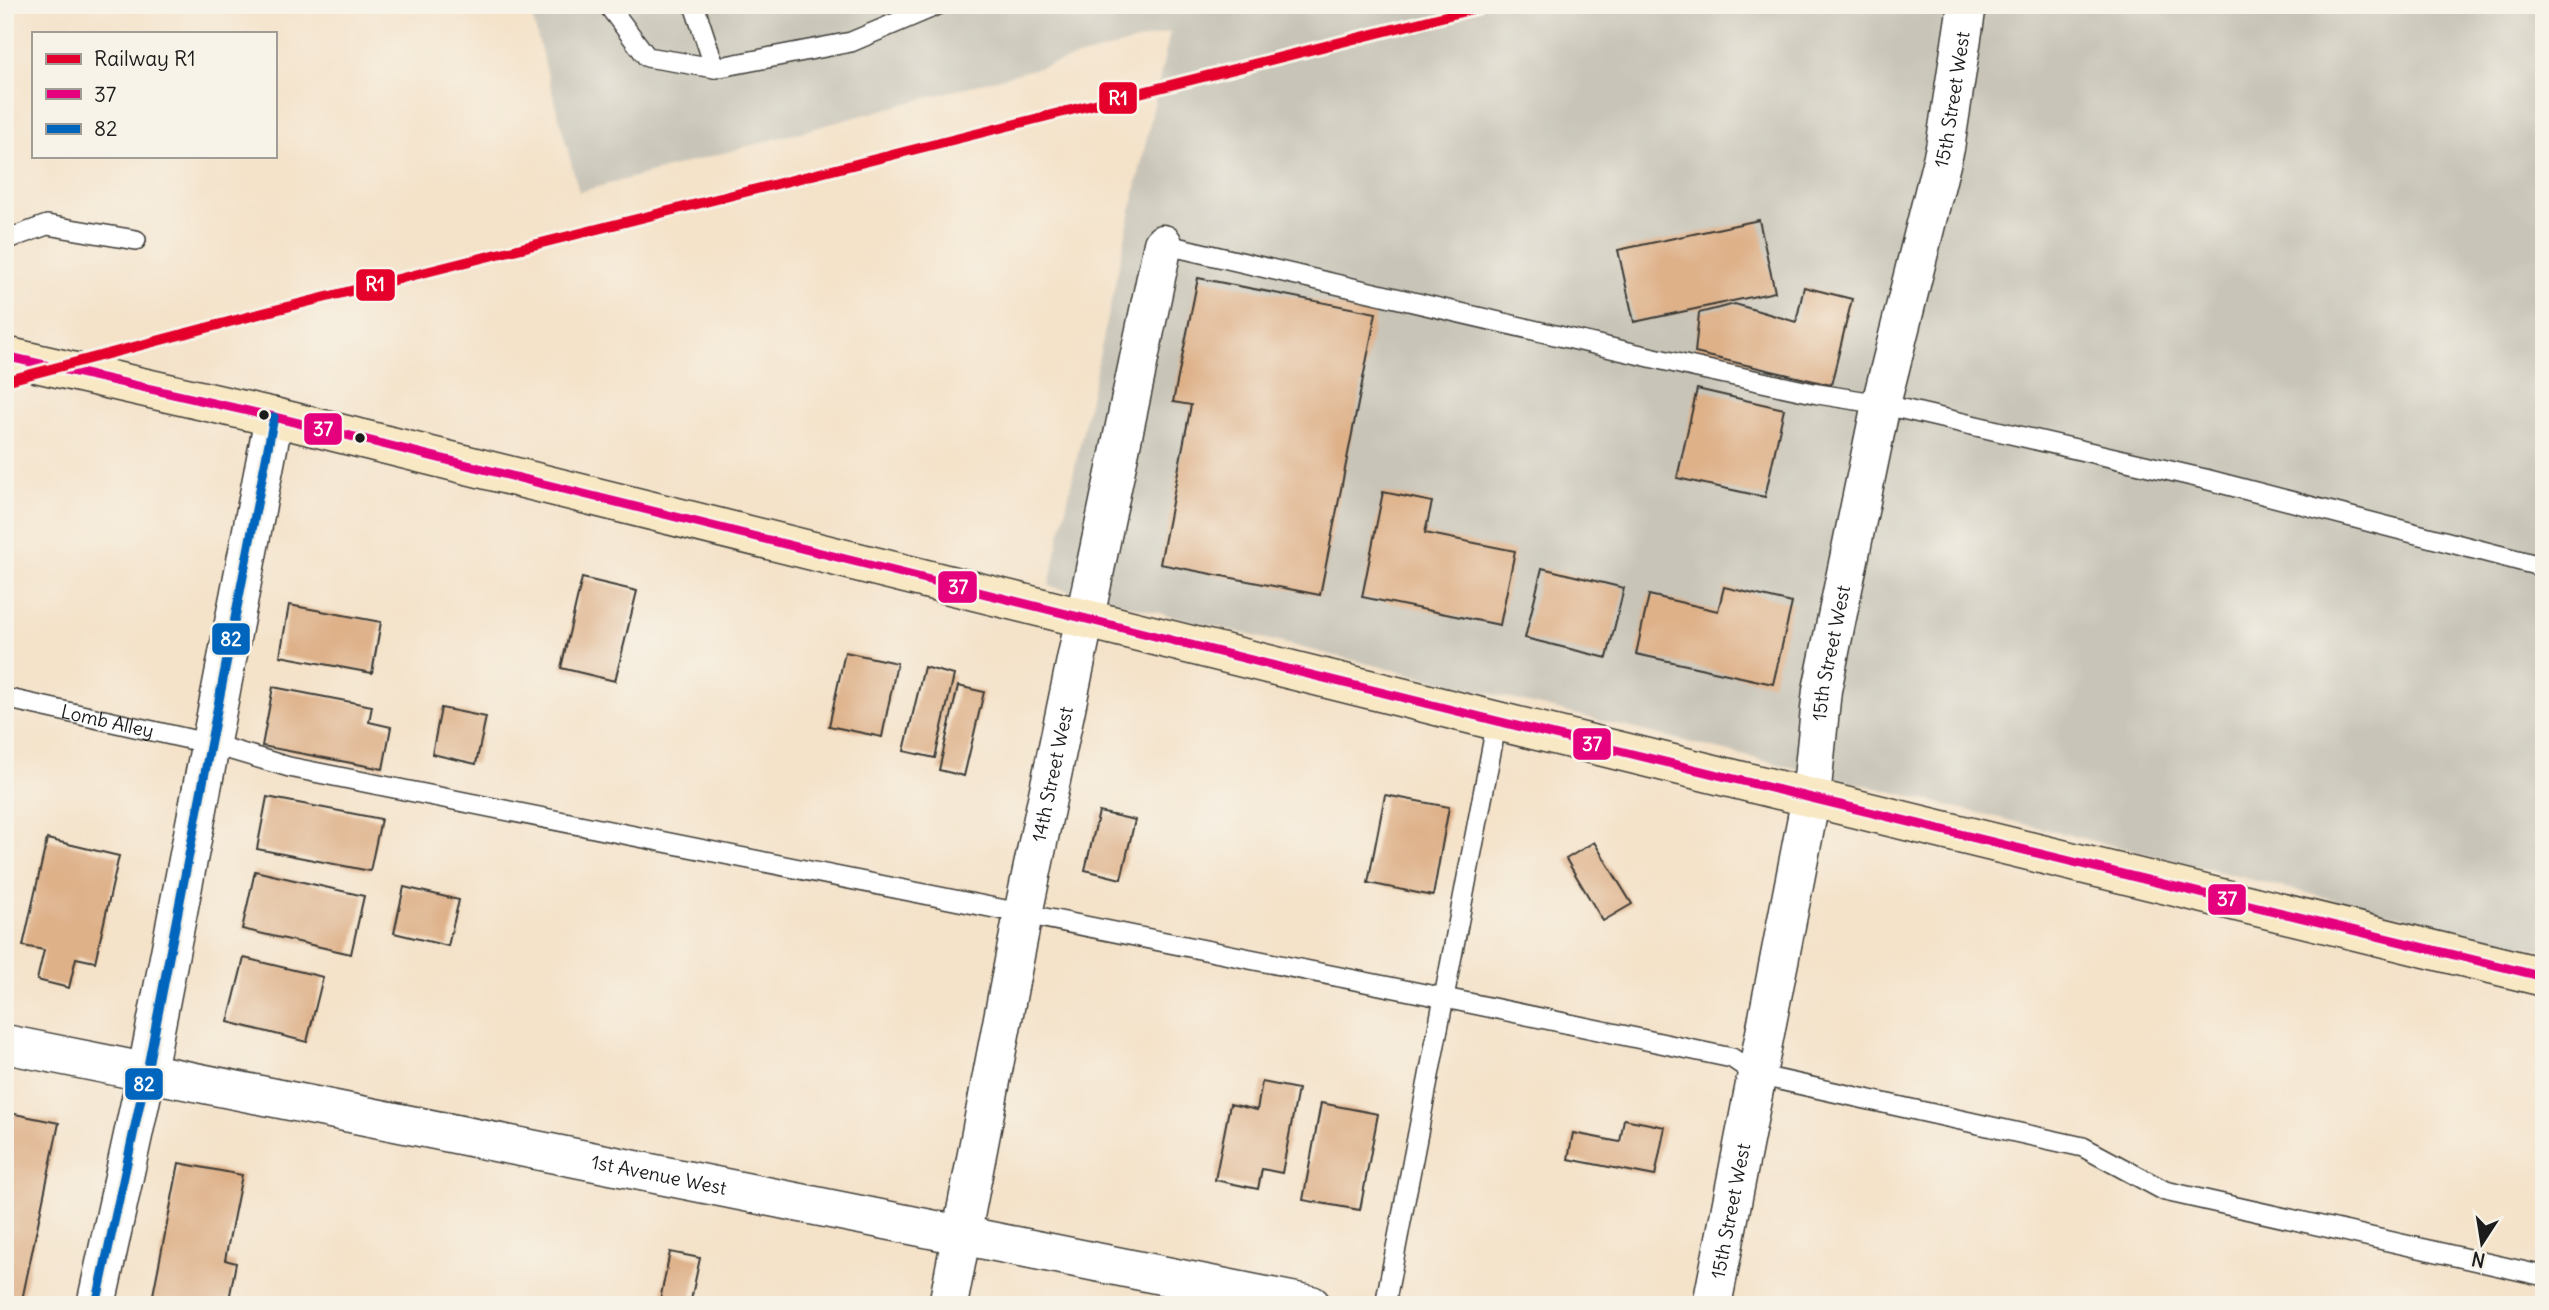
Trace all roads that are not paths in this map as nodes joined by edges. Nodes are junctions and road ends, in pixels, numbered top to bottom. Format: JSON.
{"nodes":[{"id":1,"x":608,"y":5,"type":"edge"},
{"id":2,"x":694,"y":5,"type":"edge"},
{"id":3,"x":938,"y":5,"type":"edge"},
{"id":4,"x":1967,"y":5,"type":"edge"},
{"id":5,"x":715,"y":68,"type":"junction"},
{"id":6,"x":5,"y":240,"type":"edge"},
{"id":7,"x":136,"y":240,"type":"dead end"},
{"id":8,"x":1163,"y":244,"type":"joint"},
{"id":9,"x":5,"y":356,"type":"edge"},
{"id":10,"x":1881,"y":404,"type":"junction"},
{"id":11,"x":274,"y":417,"type":"junction"},
{"id":12,"x":2544,"y":567,"type":"edge"},
{"id":13,"x":1083,"y":618,"type":"junction"},
{"id":14,"x":5,"y":698,"type":"edge"},
{"id":15,"x":1497,"y":721,"type":"junction"},
{"id":16,"x":211,"y":744,"type":"junction"},
{"id":17,"x":1811,"y":797,"type":"junction"},
{"id":18,"x":1023,"y":914,"type":"junction"},
{"id":19,"x":2544,"y":977,"type":"edge"},
{"id":20,"x":1445,"y":998,"type":"junction"},
{"id":21,"x":5,"y":1044,"type":"edge"},
{"id":22,"x":148,"y":1071,"type":"junction"},
{"id":23,"x":1757,"y":1075,"type":"junction"},
{"id":24,"x":962,"y":1235,"type":"junction"},
{"id":25,"x":2544,"y":1276,"type":"edge"},
{"id":26,"x":96,"y":1305,"type":"edge"},
{"id":27,"x":948,"y":1305,"type":"edge"},
{"id":28,"x":1311,"y":1305,"type":"edge"},
{"id":29,"x":1385,"y":1305,"type":"edge"},
{"id":30,"x":1712,"y":1305,"type":"edge"}],
"edges":[{"from":1,"to":5,"type":"lane"},
{"from":2,"to":5,"type":"lane"},
{"from":3,"to":5,"type":"lane"},
{"from":4,"to":10,"type":"street","name":"15th Street West"},
{"from":6,"to":7,"type":"lane"},
{"from":8,"to":10,"type":"lane"},
{"from":8,"to":13,"type":"street","name":"14th Street West"},
{"from":9,"to":11,"type":"main road"},
{"from":10,"to":12,"type":"lane"},
{"from":10,"to":17,"type":"street","name":"15th Street West"},
{"from":11,"to":13,"type":"main road"},
{"from":11,"to":16,"type":"street"},
{"from":13,"to":15,"type":"main road"},
{"from":13,"to":18,"type":"street","name":"14th Street West"},
{"from":14,"to":16,"type":"lane","name":"Lomb Alley"},
{"from":15,"to":17,"type":"main road"},
{"from":15,"to":20,"type":"lane"},
{"from":16,"to":18,"type":"lane","name":"Lomb Alley"},
{"from":16,"to":22,"type":"street"},
{"from":17,"to":19,"type":"main road"},
{"from":17,"to":23,"type":"street","name":"15th Street West"},
{"from":18,"to":20,"type":"lane","name":"Lomb Alley"},
{"from":18,"to":24,"type":"street","name":"14th Street West"},
{"from":20,"to":23,"type":"lane","name":"Lomb Alley"},
{"from":20,"to":29,"type":"lane"},
{"from":21,"to":22,"type":"street","name":"1st Avenue West"},
{"from":22,"to":24,"type":"street","name":"1st Avenue West"},
{"from":22,"to":26,"type":"street"},
{"from":23,"to":25,"type":"lane","name":"Lomb Alley"},
{"from":23,"to":30,"type":"street","name":"15th Street West"},
{"from":24,"to":27,"type":"street","name":"14th Street West"},
{"from":24,"to":28,"type":"street","name":"1st Avenue West"}]}
